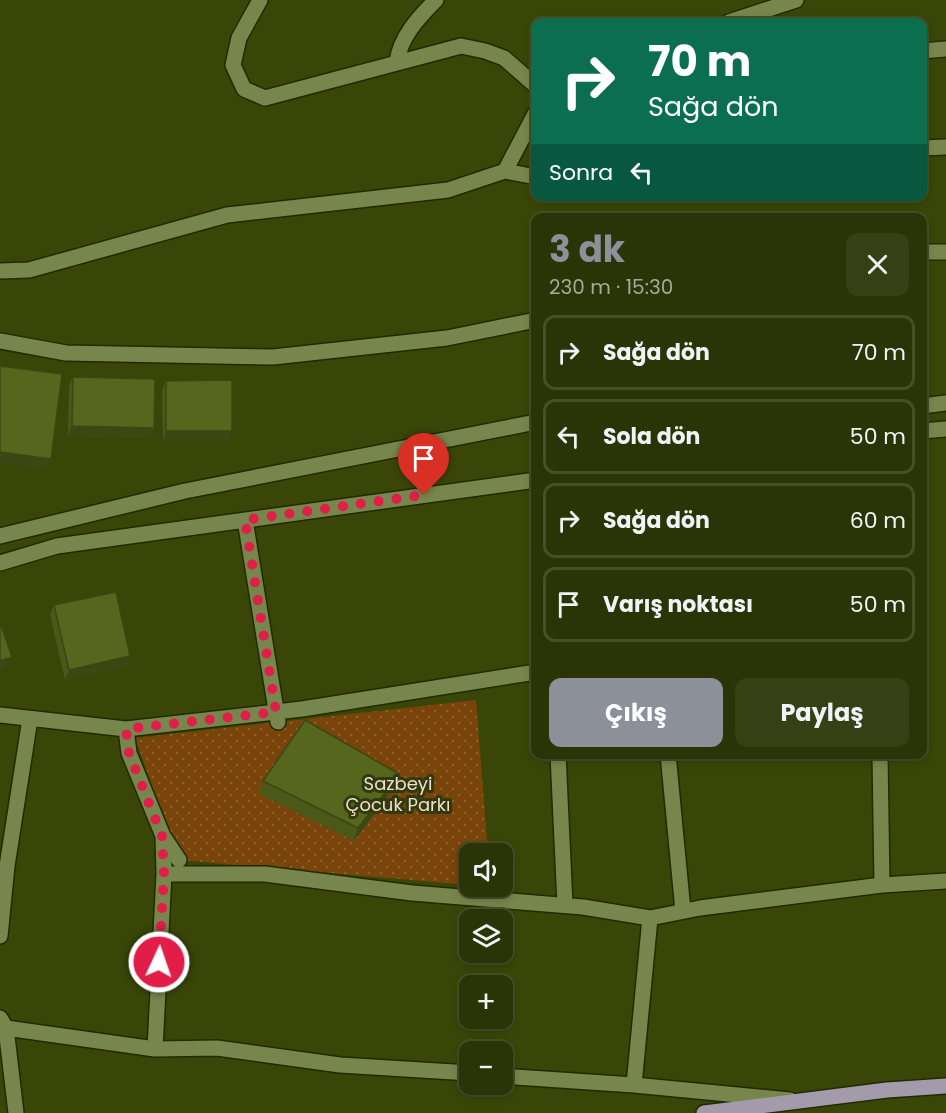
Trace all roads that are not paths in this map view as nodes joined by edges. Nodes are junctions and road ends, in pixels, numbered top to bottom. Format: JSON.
{"nodes":[{"id":1,"x":260,"y":0,"type":"edge"},
{"id":2,"x":436,"y":0,"type":"edge"},
{"id":3,"x":796,"y":0,"type":"edge"},
{"id":4,"x":741,"y":18,"type":"edge"},
{"id":5,"x":946,"y":49,"type":"edge"},
{"id":6,"x":927,"y":51,"type":"edge"},
{"id":7,"x":397,"y":62,"type":"junction"},
{"id":8,"x":531,"y":82,"type":"edge"},
{"id":9,"x":531,"y":122,"type":"edge"},
{"id":10,"x":946,"y":147,"type":"edge"},
{"id":11,"x":927,"y":148,"type":"edge"},
{"id":12,"x":505,"y":171,"type":"junction"},
{"id":13,"x":531,"y":176,"type":"edge"},
{"id":14,"x":927,"y":252,"type":"edge"},
{"id":15,"x":946,"y":252,"type":"edge"},
{"id":16,"x":0,"y":271,"type":"edge"},
{"id":17,"x":531,"y":321,"type":"edge"},
{"id":18,"x":0,"y":341,"type":"edge"},
{"id":19,"x":946,"y":403,"type":"edge"},
{"id":20,"x":927,"y":405,"type":"edge"},
{"id":21,"x":531,"y":423,"type":"edge"},
{"id":22,"x":946,"y":429,"type":"edge"},
{"id":23,"x":927,"y":431,"type":"edge"},
{"id":24,"x":531,"y":481,"type":"edge"},
{"id":25,"x":245,"y":520,"type":"junction"},
{"id":26,"x":0,"y":536,"type":"edge"},
{"id":27,"x":0,"y":563,"type":"edge"},
{"id":28,"x":531,"y":673,"type":"edge"},
{"id":29,"x":0,"y":715,"type":"edge"},
{"id":30,"x":277,"y":717,"type":"junction"},
{"id":31,"x":30,"y":719,"type":"junction"},
{"id":32,"x":126,"y":729,"type":"junction"},
{"id":33,"x":558,"y":759,"type":"edge"},
{"id":34,"x":668,"y":759,"type":"edge"},
{"id":35,"x":880,"y":759,"type":"edge"},
{"id":36,"x":162,"y":836,"type":"junction"},
{"id":37,"x":179,"y":860,"type":"dead end"},
{"id":38,"x":164,"y":874,"type":"junction"},
{"id":39,"x":946,"y":881,"type":"edge"},
{"id":40,"x":882,"y":885,"type":"junction"},
{"id":41,"x":565,"y":905,"type":"junction"},
{"id":42,"x":683,"y":911,"type":"junction"},
{"id":43,"x":650,"y":918,"type":"junction"},
{"id":44,"x":0,"y":936,"type":"edge"},
{"id":45,"x":2,"y":1025,"type":"edge"},
{"id":46,"x":155,"y":1049,"type":"junction"},
{"id":47,"x":459,"y":1073,"type":"edge"},
{"id":48,"x":513,"y":1077,"type":"edge"},
{"id":49,"x":634,"y":1084,"type":"junction"},
{"id":50,"x":946,"y":1086,"type":"edge"},
{"id":51,"x":800,"y":1101,"type":"junction"},
{"id":52,"x":16,"y":1113,"type":"edge"},
{"id":53,"x":704,"y":1113,"type":"edge"}],
"edges":[{"from":1,"to":7,"type":"street"},
{"from":2,"to":7,"type":"street"},
{"from":3,"to":4,"type":"street"},
{"from":5,"to":6,"type":"street"},
{"from":7,"to":8,"type":"street"},
{"from":9,"to":12,"type":"street"},
{"from":10,"to":11,"type":"street"},
{"from":12,"to":13,"type":"street"},
{"from":12,"to":16,"type":"street"},
{"from":14,"to":15,"type":"street"},
{"from":17,"to":18,"type":"street"},
{"from":19,"to":20,"type":"street"},
{"from":21,"to":26,"type":"street"},
{"from":22,"to":23,"type":"street"},
{"from":24,"to":25,"type":"street"},
{"from":25,"to":27,"type":"street"},
{"from":25,"to":30,"type":"street"},
{"from":28,"to":30,"type":"street"},
{"from":29,"to":31,"type":"street"},
{"from":30,"to":32,"type":"street"},
{"from":31,"to":32,"type":"street"},
{"from":31,"to":44,"type":"street"},
{"from":32,"to":36,"type":"street"},
{"from":33,"to":41,"type":"street"},
{"from":34,"to":42,"type":"street"},
{"from":35,"to":40,"type":"street"},
{"from":36,"to":37,"type":"street"},
{"from":36,"to":38,"type":"street"},
{"from":38,"to":41,"type":"street"},
{"from":38,"to":46,"type":"street"},
{"from":39,"to":40,"type":"street"},
{"from":40,"to":42,"type":"street"},
{"from":41,"to":43,"type":"street"},
{"from":42,"to":43,"type":"street"},
{"from":43,"to":49,"type":"street"},
{"from":45,"to":46,"type":"street"},
{"from":45,"to":52,"type":"street"},
{"from":46,"to":47,"type":"street"},
{"from":48,"to":49,"type":"street"},
{"from":49,"to":51,"type":"street"},
{"from":50,"to":51,"type":"main road"},
{"from":51,"to":53,"type":"main road"}]}
